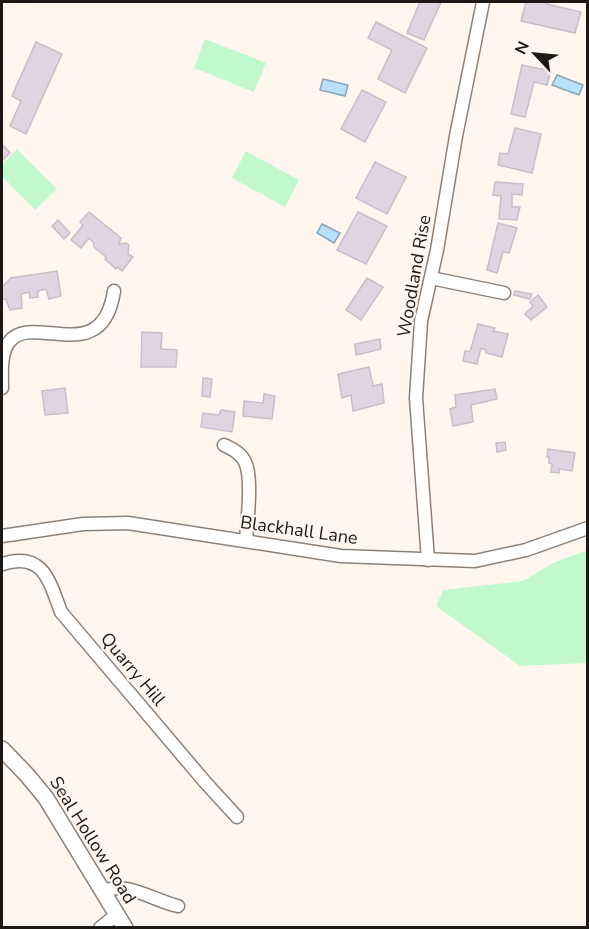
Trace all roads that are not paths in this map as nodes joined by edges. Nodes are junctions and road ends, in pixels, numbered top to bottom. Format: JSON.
{"nodes":[{"id":1,"x":483,"y":2,"type":"edge"},
{"id":2,"x":431,"y":278,"type":"junction"},
{"id":3,"x":114,"y":291,"type":"dead end"},
{"id":4,"x":504,"y":292,"type":"dead end"},
{"id":5,"x":2,"y":388,"type":"edge"},
{"id":6,"x":224,"y":445,"type":"dead end"},
{"id":7,"x":588,"y":528,"type":"edge"},
{"id":8,"x":2,"y":536,"type":"edge"},
{"id":9,"x":246,"y":541,"type":"junction"},
{"id":10,"x":428,"y":560,"type":"junction"},
{"id":11,"x":2,"y":564,"type":"edge"},
{"id":12,"x":2,"y":749,"type":"edge"},
{"id":13,"x":237,"y":817,"type":"dead end"},
{"id":14,"x":103,"y":891,"type":"junction"},
{"id":15,"x":178,"y":906,"type":"dead end"},
{"id":16,"x":121,"y":921,"type":"edge"},
{"id":17,"x":100,"y":927,"type":"edge"}],
"edges":[{"from":1,"to":2,"type":"street","name":"Woodland Rise"},
{"from":2,"to":4,"type":"street"},
{"from":2,"to":10,"type":"street","name":"Woodland Rise"},
{"from":3,"to":5,"type":"street"},
{"from":6,"to":9,"type":"street"},
{"from":7,"to":10,"type":"street","name":"Blackhall Lane"},
{"from":8,"to":9,"type":"street","name":"Blackhall Lane"},
{"from":9,"to":10,"type":"street","name":"Blackhall Lane"},
{"from":11,"to":13,"type":"street","name":"Quarry Hill"},
{"from":12,"to":14,"type":"main road","name":"Seal Hollow Road"},
{"from":14,"to":15,"type":"street"},
{"from":14,"to":16,"type":"main road","name":"Seal Hollow Road"},
{"from":16,"to":17,"type":"street"}]}
